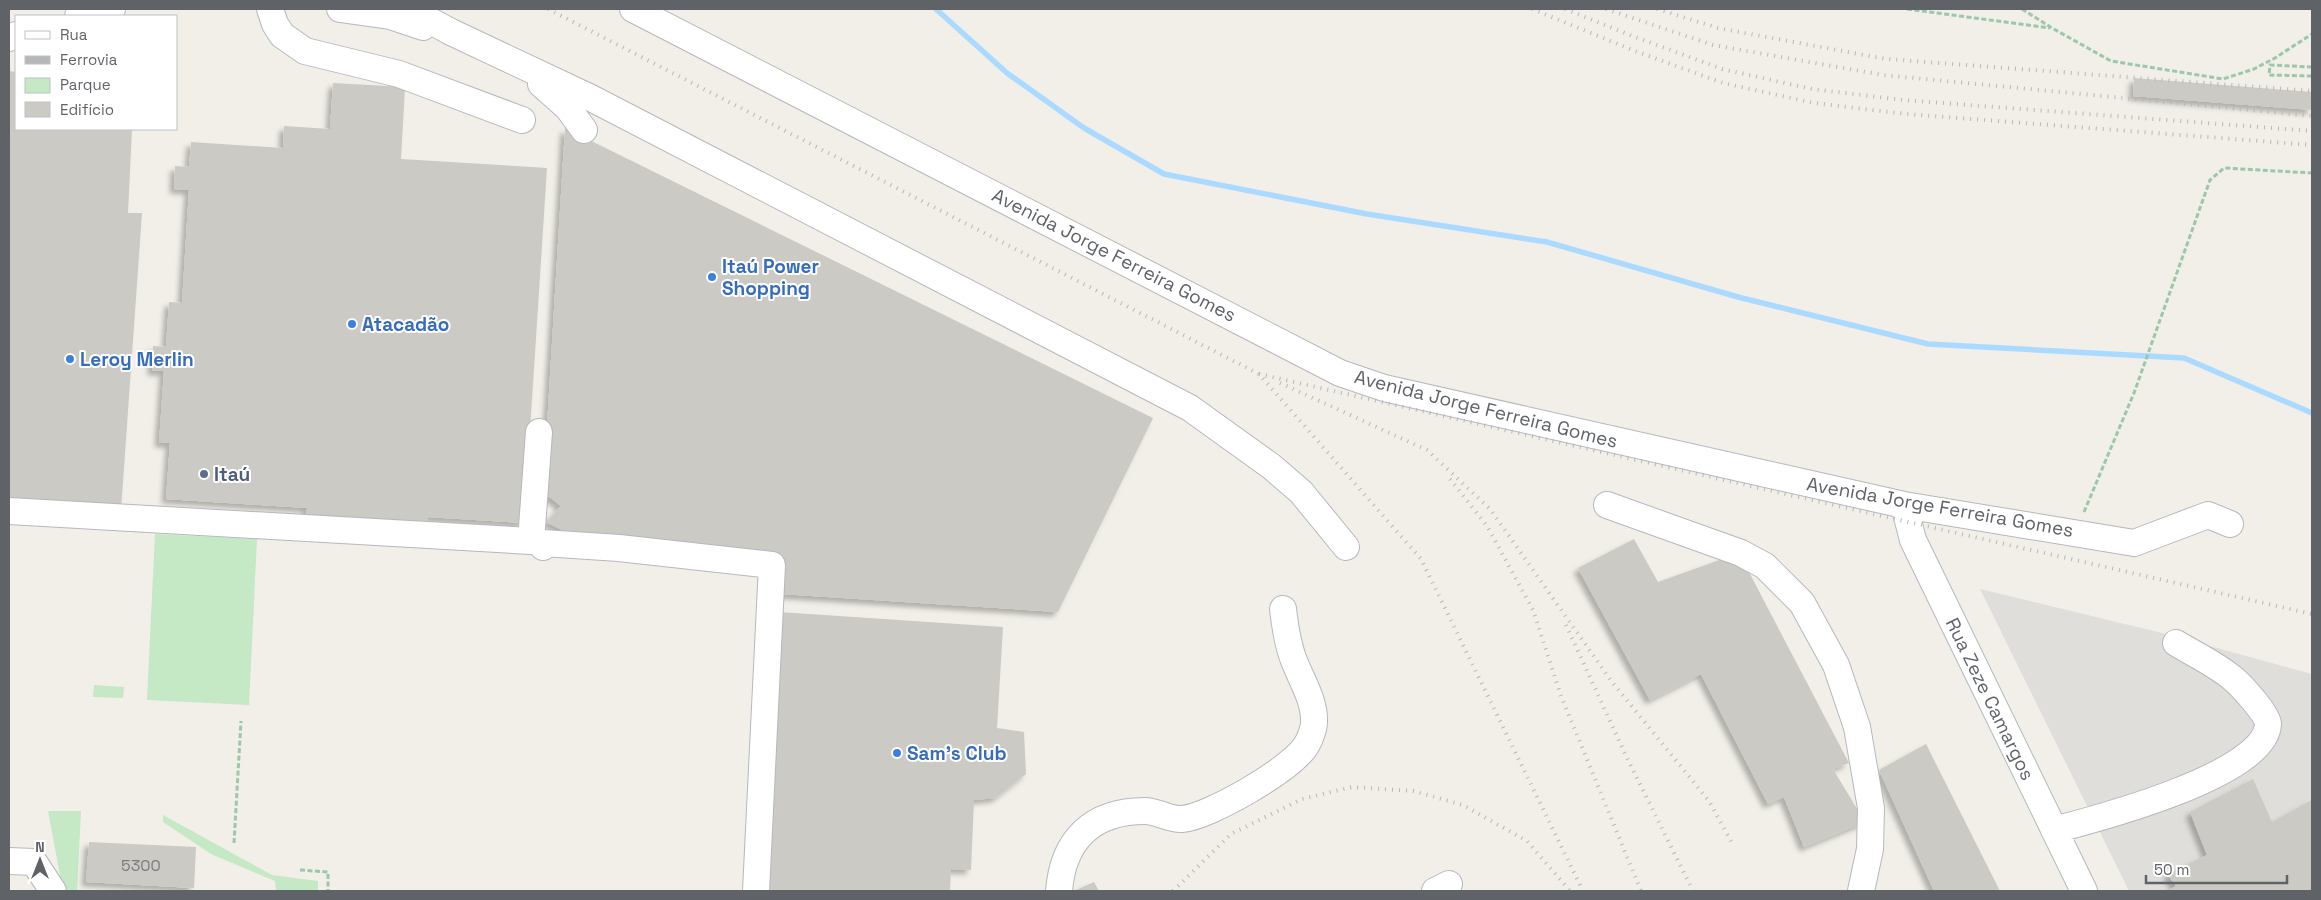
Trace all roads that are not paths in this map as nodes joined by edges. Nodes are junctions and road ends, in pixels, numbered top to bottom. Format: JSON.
{"nodes":[{"id":1,"x":112,"y":9,"type":"edge"},
{"id":2,"x":270,"y":9,"type":"edge"},
{"id":3,"x":340,"y":9,"type":"edge"},
{"id":4,"x":408,"y":9,"type":"edge"},
{"id":5,"x":633,"y":9,"type":"edge"},
{"id":6,"x":83,"y":15,"type":"edge"},
{"id":7,"x":451,"y":32,"type":"junction"},
{"id":8,"x":521,"y":67,"type":"junction"},
{"id":9,"x":522,"y":120,"type":"dead end"},
{"id":10,"x":584,"y":130,"type":"dead end"},
{"id":11,"x":539,"y":432,"type":"dead end"},
{"id":12,"x":1607,"y":505,"type":"dead end"},
{"id":13,"x":1904,"y":505,"type":"junction"},
{"id":14,"x":9,"y":511,"type":"edge"},
{"id":15,"x":2230,"y":524,"type":"dead end"},
{"id":16,"x":539,"y":544,"type":"junction"},
{"id":17,"x":1346,"y":547,"type":"dead end"},
{"id":18,"x":1283,"y":609,"type":"dead end"},
{"id":19,"x":2176,"y":643,"type":"dead end"},
{"id":20,"x":2054,"y":830,"type":"junction"},
{"id":21,"x":9,"y":861,"type":"edge"},
{"id":22,"x":53,"y":891,"type":"edge"},
{"id":23,"x":756,"y":891,"type":"edge"},
{"id":24,"x":1059,"y":891,"type":"edge"},
{"id":25,"x":1861,"y":891,"type":"edge"},
{"id":26,"x":2084,"y":891,"type":"edge"}],
"edges":[{"from":1,"to":6,"type":"street"},
{"from":2,"to":9,"type":"street"},
{"from":3,"to":7,"type":"street"},
{"from":4,"to":7,"type":"street"},
{"from":5,"to":13,"type":"street","name":"Avenida Jorge Ferreira Gomes"},
{"from":7,"to":8,"type":"street"},
{"from":8,"to":10,"type":"street"},
{"from":8,"to":17,"type":"street"},
{"from":11,"to":16,"type":"street"},
{"from":12,"to":25,"type":"street"},
{"from":13,"to":15,"type":"street","name":"Avenida Jorge Ferreira Gomes"},
{"from":13,"to":20,"type":"street","name":"Rua Zeze Camargos"},
{"from":14,"to":16,"type":"street"},
{"from":16,"to":23,"type":"street"},
{"from":18,"to":24,"type":"street"},
{"from":19,"to":20,"type":"street"},
{"from":20,"to":26,"type":"street","name":"Rua Zeze Camargos"},
{"from":21,"to":22,"type":"street"}]}
